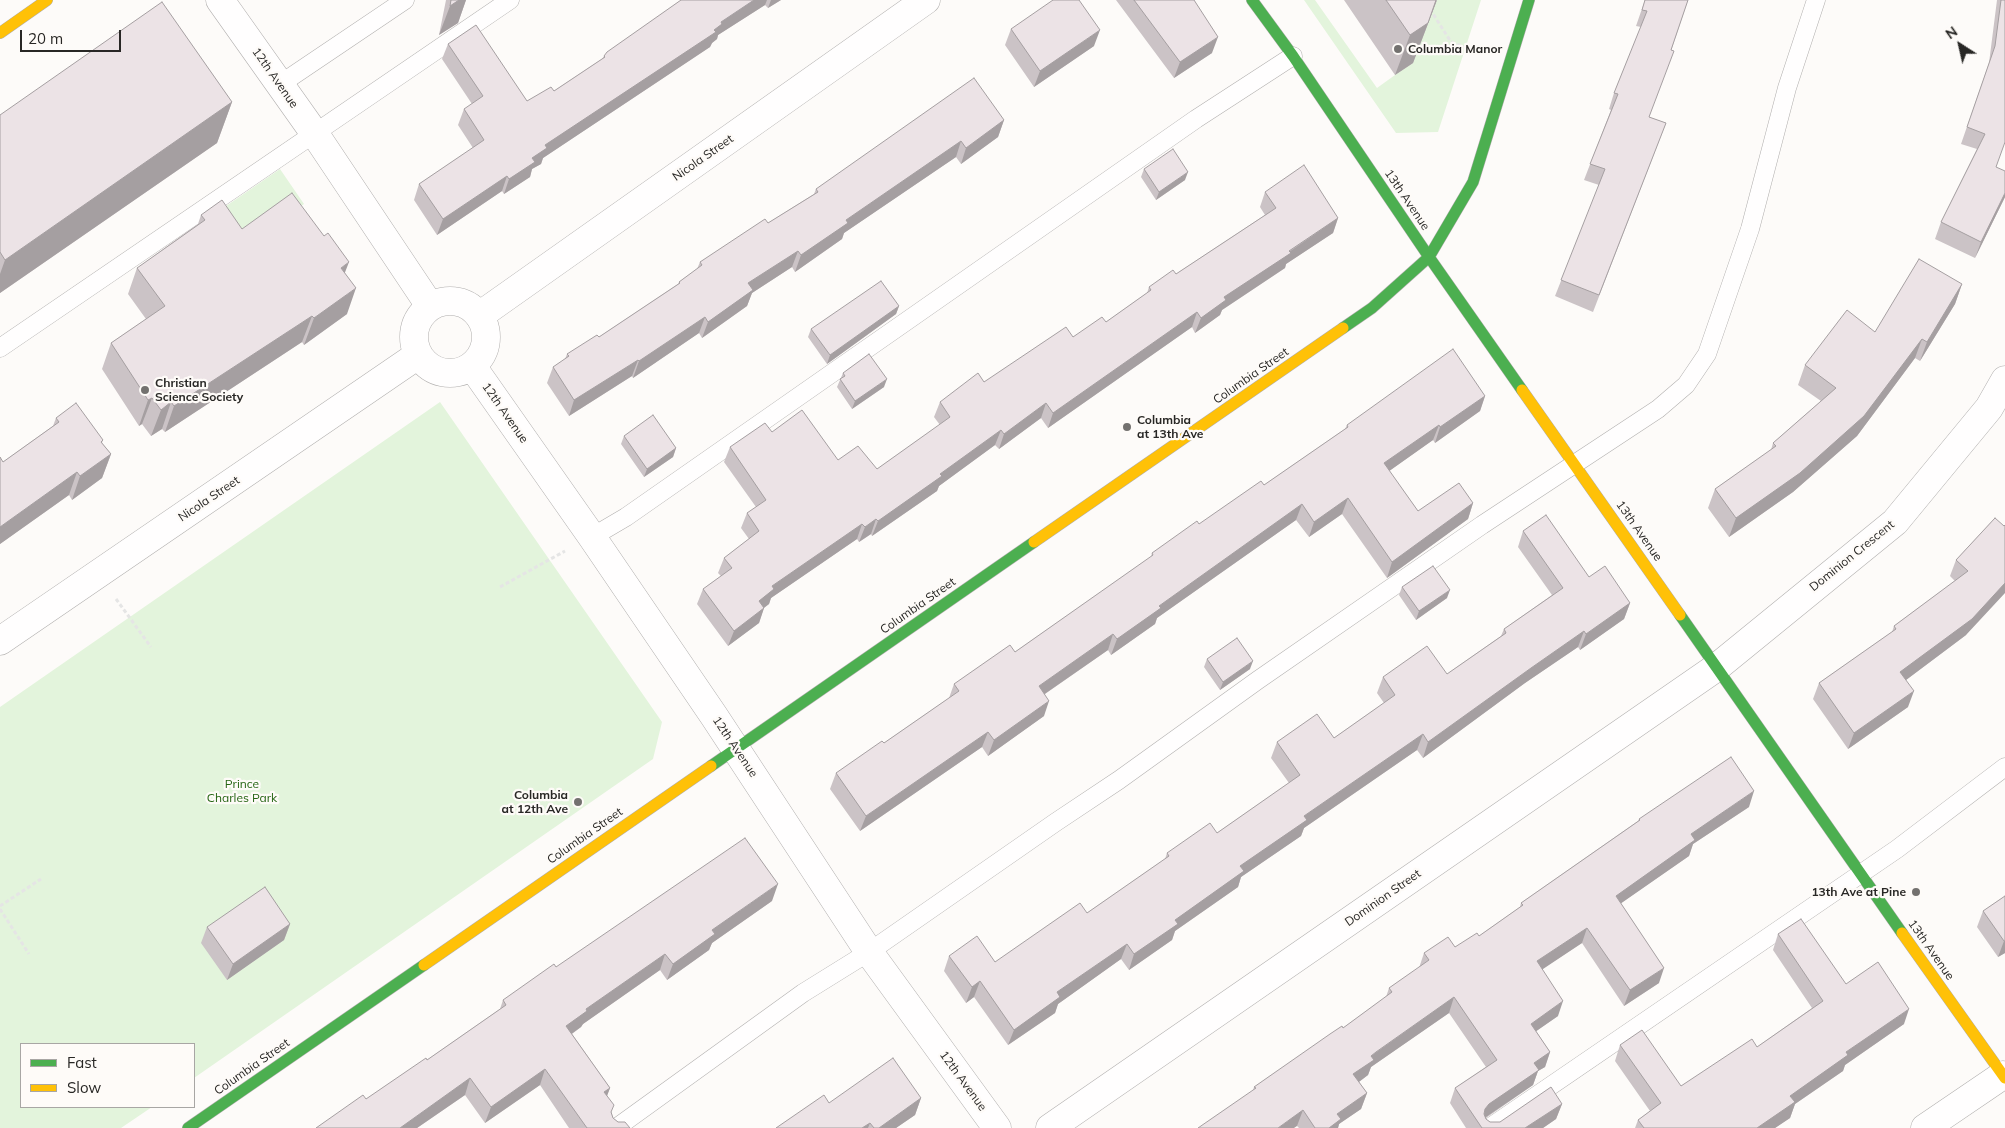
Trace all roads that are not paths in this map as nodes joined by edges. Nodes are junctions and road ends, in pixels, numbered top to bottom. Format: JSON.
{"nodes":[{"id":1,"x":47,"y":0,"type":"edge"},
{"id":2,"x":220,"y":0,"type":"edge"},
{"id":3,"x":405,"y":0,"type":"edge"},
{"id":4,"x":510,"y":0,"type":"edge"},
{"id":5,"x":926,"y":0,"type":"edge"},
{"id":6,"x":1252,"y":0,"type":"edge"},
{"id":7,"x":1529,"y":0,"type":"edge"},
{"id":8,"x":1816,"y":0,"type":"edge"},
{"id":9,"x":0,"y":33,"type":"edge"},
{"id":10,"x":1293,"y":56,"type":"junction"},
{"id":11,"x":279,"y":85,"type":"junction"},
{"id":12,"x":315,"y":134,"type":"junction"},
{"id":13,"x":1429,"y":257,"type":"junction"},
{"id":14,"x":430,"y":306,"type":"junction"},
{"id":15,"x":480,"y":316,"type":"junction"},
{"id":16,"x":0,"y":348,"type":"edge"},
{"id":17,"x":418,"y":355,"type":"junction"},
{"id":18,"x":472,"y":366,"type":"junction"},
{"id":19,"x":2005,"y":380,"type":"edge"},
{"id":20,"x":1576,"y":465,"type":"junction"},
{"id":21,"x":592,"y":537,"type":"junction"},
{"id":22,"x":0,"y":641,"type":"edge"},
{"id":23,"x":1717,"y":667,"type":"junction"},
{"id":24,"x":736,"y":748,"type":"junction"},
{"id":25,"x":2005,"y":767,"type":"edge"},
{"id":26,"x":1860,"y":874,"type":"junction"},
{"id":27,"x":869,"y":952,"type":"junction"},
{"id":28,"x":2004,"y":1075,"type":"edge"},
{"id":29,"x":188,"y":1128,"type":"edge"},
{"id":30,"x":616,"y":1128,"type":"edge"},
{"id":31,"x":997,"y":1128,"type":"edge"},
{"id":32,"x":1050,"y":1128,"type":"edge"},
{"id":33,"x":1489,"y":1128,"type":"edge"},
{"id":34,"x":1925,"y":1128,"type":"edge"}],
"edges":[{"from":1,"to":9,"type":"main road"},
{"from":2,"to":11,"type":"street","name":"12th Avenue"},
{"from":3,"to":11,"type":"lane"},
{"from":4,"to":12,"type":"lane"},
{"from":5,"to":15,"type":"street","name":"Nicola Street"},
{"from":6,"to":10,"type":"main road","name":"13th Avenue"},
{"from":7,"to":13,"type":"main road","name":"Columbia Street"},
{"from":8,"to":20,"type":"lane"},
{"from":10,"to":13,"type":"main road","name":"13th Avenue"},
{"from":10,"to":21,"type":"lane"},
{"from":11,"to":12,"type":"street","name":"12th Avenue"},
{"from":12,"to":14,"type":"street","name":"12th Avenue"},
{"from":12,"to":16,"type":"lane"},
{"from":13,"to":20,"type":"main road","name":"13th Avenue"},
{"from":13,"to":24,"type":"main road","name":"Columbia Street"},
{"from":14,"to":15,"type":"street"},
{"from":14,"to":17,"type":"street"},
{"from":15,"to":18,"type":"street"},
{"from":17,"to":18,"type":"street"},
{"from":17,"to":22,"type":"street","name":"Nicola Street"},
{"from":18,"to":21,"type":"street","name":"12th Avenue"},
{"from":19,"to":23,"type":"street","name":"Dominion Crescent"},
{"from":20,"to":23,"type":"main road","name":"13th Avenue"},
{"from":20,"to":27,"type":"lane"},
{"from":21,"to":24,"type":"street","name":"12th Avenue"},
{"from":23,"to":26,"type":"main road","name":"13th Avenue"},
{"from":23,"to":32,"type":"street","name":"Dominion Street"},
{"from":24,"to":27,"type":"street","name":"12th Avenue"},
{"from":24,"to":29,"type":"main road","name":"Columbia Street"},
{"from":25,"to":26,"type":"lane"},
{"from":26,"to":28,"type":"main road","name":"13th Avenue"},
{"from":26,"to":33,"type":"lane"},
{"from":27,"to":30,"type":"lane"},
{"from":27,"to":31,"type":"street","name":"12th Avenue"},
{"from":28,"to":34,"type":"street"}]}
